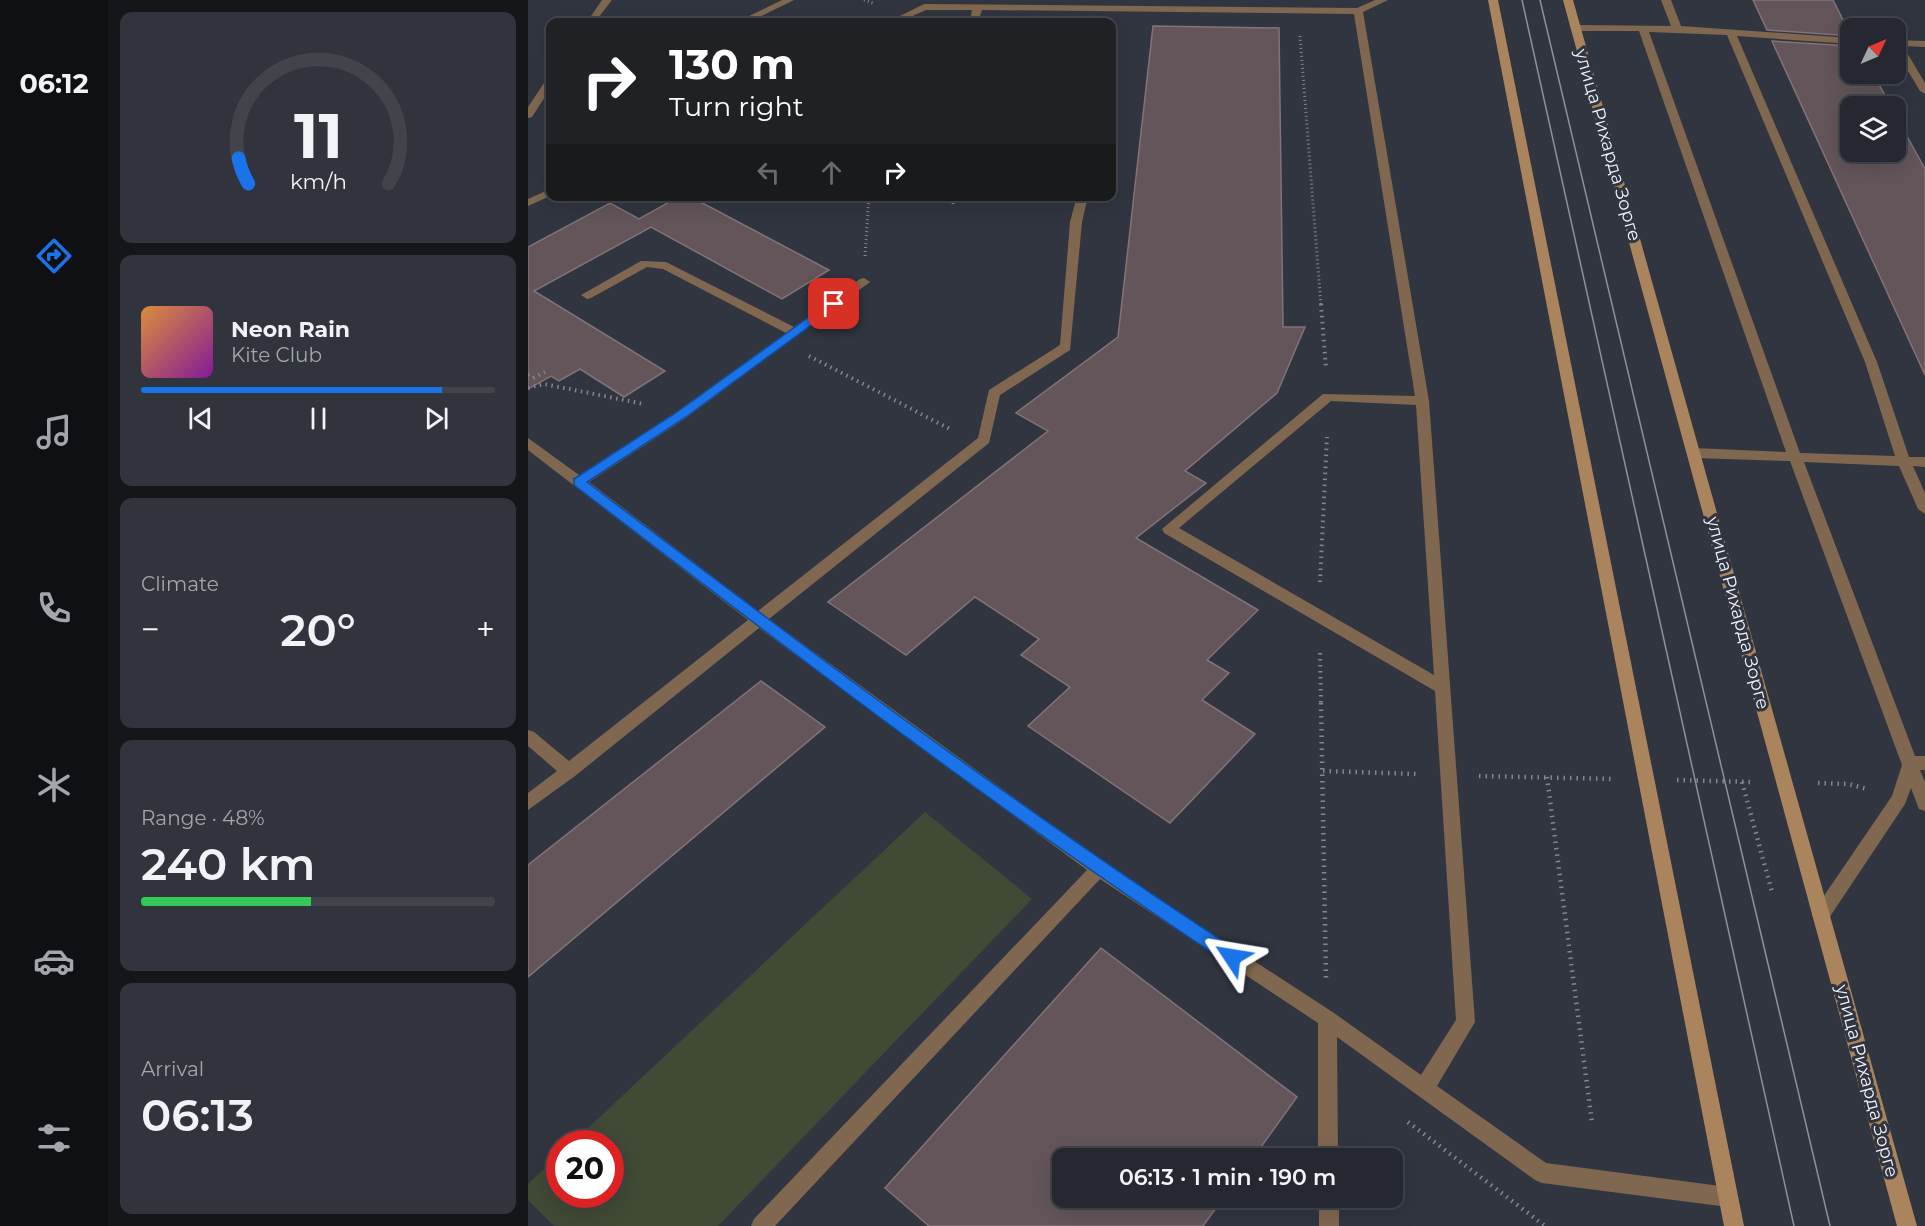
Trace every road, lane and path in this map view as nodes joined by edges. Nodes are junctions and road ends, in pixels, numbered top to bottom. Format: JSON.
{"nodes":[{"id":1,"x":607,"y":0,"type":"edge"},
{"id":2,"x":789,"y":0,"type":"edge"},
{"id":3,"x":1383,"y":0,"type":"edge"},
{"id":4,"x":1493,"y":0,"type":"edge"},
{"id":5,"x":1568,"y":0,"type":"edge"},
{"id":6,"x":1666,"y":0,"type":"edge"},
{"id":7,"x":978,"y":8,"type":"junction"},
{"id":8,"x":1359,"y":11,"type":"junction"},
{"id":9,"x":594,"y":18,"type":"edge"},
{"id":10,"x":751,"y":18,"type":"edge"},
{"id":11,"x":901,"y":18,"type":"edge"},
{"id":12,"x":976,"y":18,"type":"edge"},
{"id":13,"x":1575,"y":28,"type":"junction"},
{"id":14,"x":1643,"y":28,"type":"junction"},
{"id":15,"x":1677,"y":29,"type":"junction"},
{"id":16,"x":1731,"y":34,"type":"junction"},
{"id":17,"x":1840,"y":40,"type":"edge"},
{"id":18,"x":1906,"y":43,"type":"edge"},
{"id":19,"x":1925,"y":44,"type":"edge"},
{"id":20,"x":1906,"y":60,"type":"edge"},
{"id":21,"x":546,"y":88,"type":"edge"},
{"id":22,"x":1925,"y":91,"type":"edge"},
{"id":23,"x":528,"y":115,"type":"edge"},
{"id":24,"x":528,"y":189,"type":"edge"},
{"id":25,"x":546,"y":194,"type":"edge"},
{"id":26,"x":869,"y":201,"type":"edge"},
{"id":27,"x":954,"y":201,"type":"edge"},
{"id":28,"x":1082,"y":201,"type":"edge"},
{"id":29,"x":528,"y":203,"type":"edge"},
{"id":30,"x":953,"y":204,"type":"dead end"},
{"id":31,"x":864,"y":282,"type":"joint"},
{"id":32,"x":587,"y":295,"type":"dead end"},
{"id":33,"x":795,"y":333,"type":"junction"},
{"id":34,"x":782,"y":342,"type":"junction"},
{"id":35,"x":545,"y":372,"type":"dead end"},
{"id":36,"x":528,"y":375,"type":"edge"},
{"id":37,"x":533,"y":378,"type":"junction"},
{"id":38,"x":528,"y":381,"type":"edge"},
{"id":39,"x":528,"y":388,"type":"edge"},
{"id":40,"x":1422,"y":401,"type":"junction"},
{"id":41,"x":681,"y":415,"type":"junction"},
{"id":42,"x":528,"y":444,"type":"edge"},
{"id":43,"x":980,"y":444,"type":"junction"},
{"id":44,"x":1694,"y":453,"type":"junction"},
{"id":45,"x":1795,"y":457,"type":"junction"},
{"id":46,"x":1904,"y":462,"type":"junction"},
{"id":47,"x":1925,"y":462,"type":"edge"},
{"id":48,"x":579,"y":482,"type":"junction"},
{"id":49,"x":1925,"y":509,"type":"edge"},
{"id":50,"x":759,"y":620,"type":"junction"},
{"id":51,"x":1443,"y":688,"type":"junction"},
{"id":52,"x":528,"y":737,"type":"edge"},
{"id":53,"x":1918,"y":763,"type":"edge"},
{"id":54,"x":569,"y":771,"type":"junction"},
{"id":55,"x":1547,"y":777,"type":"dead end"},
{"id":56,"x":1742,"y":782,"type":"dead end"},
{"id":57,"x":528,"y":803,"type":"edge"},
{"id":58,"x":1925,"y":804,"type":"edge"},
{"id":59,"x":1099,"y":869,"type":"junction"},
{"id":60,"x":1772,"y":892,"type":"dead end"},
{"id":61,"x":1821,"y":915,"type":"junction"},
{"id":62,"x":1327,"y":1019,"type":"junction"},
{"id":63,"x":1423,"y":1090,"type":"junction"},
{"id":64,"x":1592,"y":1122,"type":"dead end"},
{"id":65,"x":1328,"y":1148,"type":"edge"},
{"id":66,"x":1728,"y":1197,"type":"junction"},
{"id":67,"x":1329,"y":1208,"type":"edge"},
{"id":68,"x":761,"y":1226,"type":"edge"},
{"id":69,"x":1329,"y":1226,"type":"edge"},
{"id":70,"x":1734,"y":1226,"type":"edge"},
{"id":71,"x":1907,"y":1226,"type":"edge"}],
"edges":[{"from":1,"to":9,"type":"lane"},
{"from":2,"to":10,"type":"lane"},
{"from":3,"to":8,"type":"lane"},
{"from":4,"to":66,"type":"street"},
{"from":5,"to":13,"type":"street","name":"улица Рихарда Зорге"},
{"from":6,"to":15,"type":"lane"},
{"from":7,"to":8,"type":"lane"},
{"from":7,"to":11,"type":"lane"},
{"from":7,"to":12,"type":"lane"},
{"from":8,"to":40,"type":"lane"},
{"from":13,"to":14,"type":"lane"},
{"from":13,"to":44,"type":"street","name":"улица Рихарда Зорге"},
{"from":14,"to":15,"type":"lane"},
{"from":14,"to":45,"type":"lane"},
{"from":15,"to":16,"type":"lane"},
{"from":16,"to":17,"type":"lane"},
{"from":16,"to":46,"type":"lane"},
{"from":18,"to":19,"type":"lane"},
{"from":20,"to":22,"type":"lane"},
{"from":21,"to":23,"type":"lane"},
{"from":24,"to":25,"type":"lane"},
{"from":25,"to":29,"type":"lane"},
{"from":26,"to":31,"type":"path"},
{"from":27,"to":30,"type":"path"},
{"from":28,"to":43,"type":"lane"},
{"from":31,"to":33,"type":"lane"},
{"from":32,"to":33,"type":"lane"},
{"from":33,"to":34,"type":"lane"},
{"from":34,"to":41,"type":"lane"},
{"from":34,"to":43,"type":"path"},
{"from":35,"to":37,"type":"path"},
{"from":36,"to":37,"type":"path"},
{"from":37,"to":38,"type":"path"},
{"from":39,"to":41,"type":"path"},
{"from":40,"to":51,"type":"lane"},
{"from":40,"to":51,"type":"lane"},
{"from":41,"to":48,"type":"lane"},
{"from":42,"to":48,"type":"lane"},
{"from":43,"to":50,"type":"lane"},
{"from":44,"to":45,"type":"lane"},
{"from":44,"to":61,"type":"street","name":"улица Рихарда Зорге"},
{"from":45,"to":46,"type":"lane"},
{"from":45,"to":53,"type":"lane"},
{"from":46,"to":47,"type":"lane"},
{"from":46,"to":49,"type":"lane"},
{"from":48,"to":50,"type":"lane"},
{"from":50,"to":54,"type":"lane"},
{"from":50,"to":59,"type":"lane"},
{"from":51,"to":63,"type":"lane"},
{"from":52,"to":54,"type":"lane"},
{"from":53,"to":58,"type":"lane"},
{"from":53,"to":61,"type":"lane"},
{"from":54,"to":57,"type":"lane"},
{"from":55,"to":64,"type":"path"},
{"from":56,"to":60,"type":"path"},
{"from":59,"to":62,"type":"lane"},
{"from":59,"to":68,"type":"lane"},
{"from":61,"to":71,"type":"street","name":"улица Рихарда Зорге"},
{"from":62,"to":63,"type":"lane"},
{"from":62,"to":65,"type":"lane"},
{"from":63,"to":66,"type":"lane"},
{"from":66,"to":70,"type":"street"},
{"from":67,"to":69,"type":"lane"}]}
